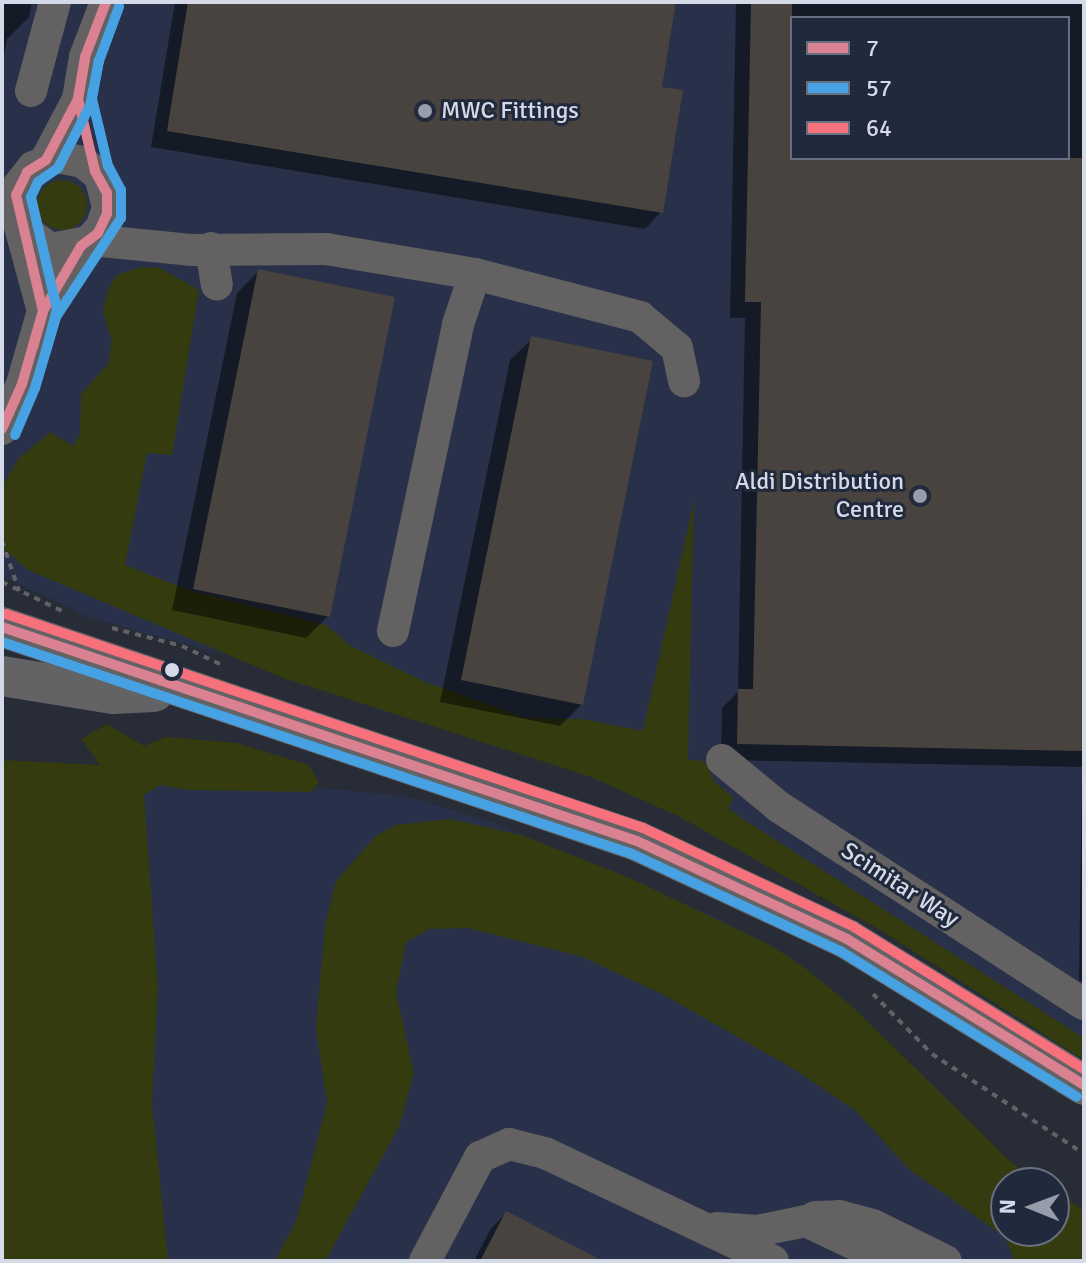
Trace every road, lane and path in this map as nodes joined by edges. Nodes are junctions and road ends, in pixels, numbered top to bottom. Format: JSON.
{"nodes":[{"id":1,"x":55,"y":2,"type":"edge"},
{"id":2,"x":106,"y":2,"type":"edge"},
{"id":3,"x":31,"y":91,"type":"dead end"},
{"id":4,"x":78,"y":99,"type":"junction"},
{"id":5,"x":43,"y":161,"type":"junction"},
{"id":6,"x":2,"y":173,"type":"edge"},
{"id":7,"x":102,"y":185,"type":"junction"},
{"id":8,"x":14,"y":216,"type":"edge"},
{"id":9,"x":86,"y":243,"type":"junction"},
{"id":10,"x":172,"y":247,"type":"junction"},
{"id":11,"x":211,"y":248,"type":"junction"},
{"id":12,"x":475,"y":274,"type":"junction"},
{"id":13,"x":217,"y":285,"type":"dead end"},
{"id":14,"x":43,"y":311,"type":"junction"},
{"id":15,"x":684,"y":381,"type":"dead end"},
{"id":16,"x":2,"y":429,"type":"edge"},
{"id":17,"x":2,"y":541,"type":"edge"},
{"id":18,"x":19,"y":591,"type":"dead end"},
{"id":19,"x":393,"y":631,"type":"dead end"},
{"id":20,"x":9,"y":635,"type":"edge"},
{"id":21,"x":2,"y":676,"type":"edge"},
{"id":22,"x":182,"y":691,"type":"junction"},
{"id":23,"x":722,"y":760,"type":"dead end"},
{"id":24,"x":861,"y":985,"type":"dead end"},
{"id":25,"x":1084,"y":1004,"type":"edge"},
{"id":26,"x":1084,"y":1085,"type":"edge"},
{"id":27,"x":1084,"y":1154,"type":"edge"},
{"id":28,"x":797,"y":1221,"type":"junction"},
{"id":29,"x":706,"y":1227,"type":"junction"},
{"id":30,"x":425,"y":1261,"type":"edge"},
{"id":31,"x":773,"y":1261,"type":"edge"},
{"id":32,"x":890,"y":1261,"type":"edge"},
{"id":33,"x":946,"y":1261,"type":"edge"}],
"edges":[{"from":1,"to":3,"type":"street"},
{"from":2,"to":4,"type":"street"},
{"from":4,"to":5,"type":"street"},
{"from":4,"to":7,"type":"street"},
{"from":5,"to":6,"type":"street"},
{"from":5,"to":7,"type":"street"},
{"from":5,"to":8,"type":"street"},
{"from":7,"to":9,"type":"street"},
{"from":7,"to":10,"type":"street"},
{"from":8,"to":9,"type":"street"},
{"from":8,"to":14,"type":"street"},
{"from":9,"to":10,"type":"street"},
{"from":9,"to":14,"type":"street"},
{"from":10,"to":11,"type":"street"},
{"from":11,"to":12,"type":"street"},
{"from":11,"to":13,"type":"street"},
{"from":12,"to":15,"type":"street"},
{"from":12,"to":19,"type":"street"},
{"from":14,"to":16,"type":"street"},
{"from":17,"to":18,"type":"path"},
{"from":20,"to":22,"type":"main road"},
{"from":21,"to":22,"type":"main road"},
{"from":22,"to":26,"type":"main road"},
{"from":23,"to":25,"type":"street","name":"Scimitar Way"},
{"from":24,"to":27,"type":"path"},
{"from":28,"to":29,"type":"street"},
{"from":28,"to":32,"type":"street"},
{"from":28,"to":33,"type":"street"},
{"from":29,"to":30,"type":"street"},
{"from":29,"to":31,"type":"street"}]}
